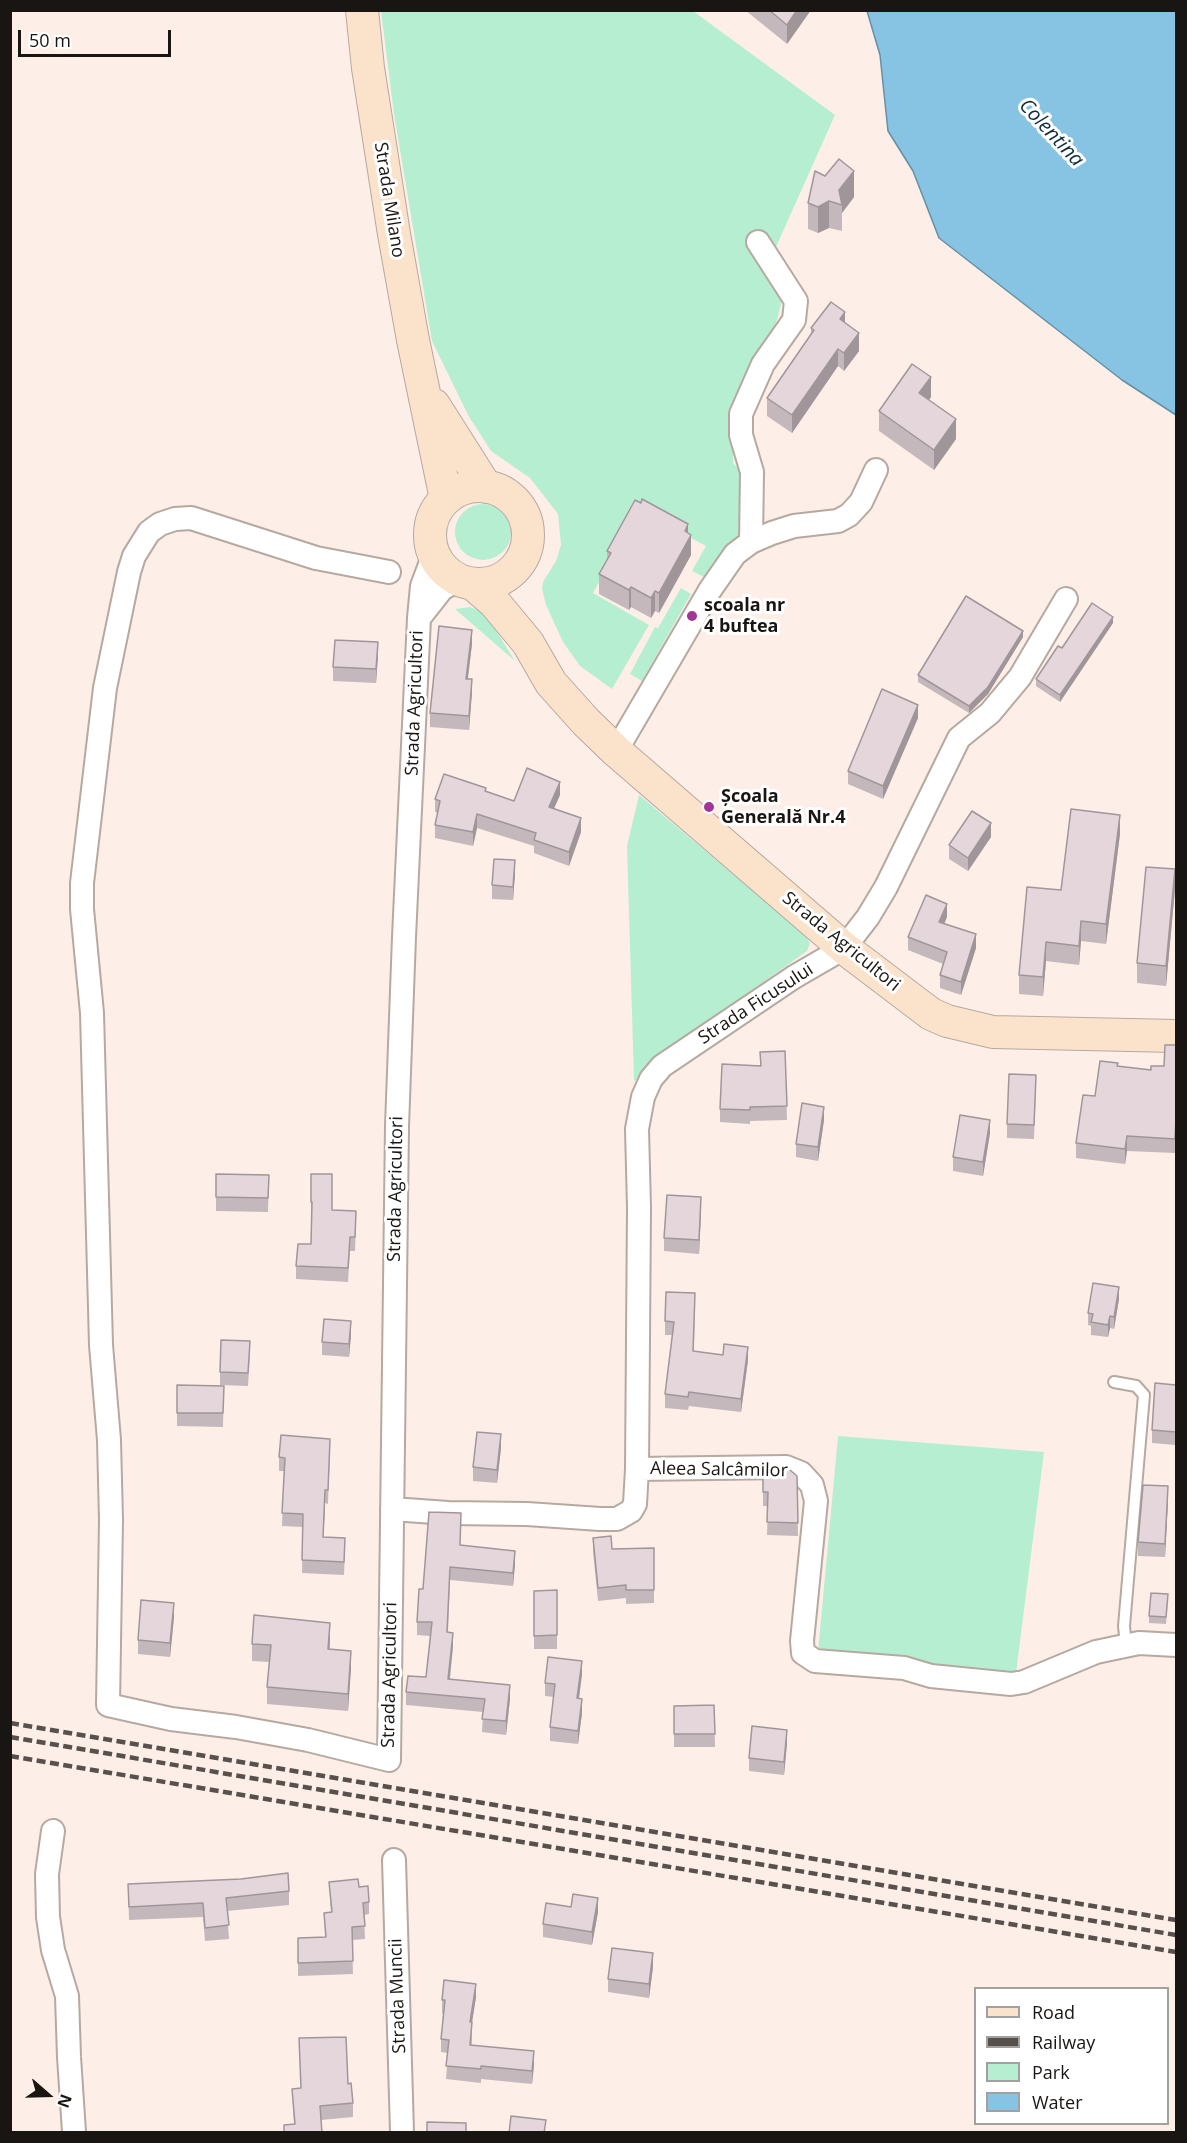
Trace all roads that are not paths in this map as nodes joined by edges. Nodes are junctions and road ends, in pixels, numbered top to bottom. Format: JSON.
{"nodes":[{"id":1,"x":362,"y":10,"type":"edge"},
{"id":2,"x":758,"y":242,"type":"dead end"},
{"id":3,"x":424,"y":389,"type":"junction"},
{"id":4,"x":876,"y":470,"type":"dead end"},
{"id":5,"x":486,"y":487,"type":"junction"},
{"id":6,"x":446,"y":499,"type":"junction"},
{"id":7,"x":751,"y":542,"type":"junction"},
{"id":8,"x":434,"y":554,"type":"junction"},
{"id":9,"x":515,"y":569,"type":"junction"},
{"id":10,"x":389,"y":572,"type":"dead end"},
{"id":11,"x":465,"y":582,"type":"junction"},
{"id":12,"x":1066,"y":598,"type":"dead end"},
{"id":13,"x":419,"y":618,"type":"junction"},
{"id":14,"x":528,"y":643,"type":"junction"},
{"id":15,"x":616,"y":751,"type":"junction"},
{"id":16,"x":844,"y":948,"type":"junction"},
{"id":17,"x":1176,"y":1035,"type":"edge"},
{"id":18,"x":1114,"y":1382,"type":"dead end"},
{"id":19,"x":638,"y":1469,"type":"junction"},
{"id":20,"x":392,"y":1509,"type":"junction"},
{"id":21,"x":1126,"y":1646,"type":"junction"},
{"id":22,"x":1176,"y":1646,"type":"edge"},
{"id":23,"x":53,"y":1831,"type":"dead end"},
{"id":24,"x":394,"y":1860,"type":"dead end"},
{"id":25,"x":74,"y":2133,"type":"edge"},
{"id":26,"x":402,"y":2133,"type":"edge"}],
"edges":[{"from":1,"to":3,"type":"main road","name":"Strada Milano"},
{"from":2,"to":7,"type":"street"},
{"from":3,"to":5,"type":"main road","name":"Strada Milano"},
{"from":3,"to":6,"type":"main road","name":"Strada Milano"},
{"from":4,"to":7,"type":"street"},
{"from":5,"to":6,"type":"main road"},
{"from":5,"to":9,"type":"main road"},
{"from":6,"to":8,"type":"main road"},
{"from":7,"to":15,"type":"street"},
{"from":8,"to":11,"type":"main road"},
{"from":8,"to":13,"type":"street","name":"Strada Agricultori"},
{"from":9,"to":11,"type":"main road"},
{"from":9,"to":14,"type":"main road","name":"Strada Agricultori"},
{"from":10,"to":20,"type":"street","name":"Strada Agricultori"},
{"from":11,"to":13,"type":"street","name":"Strada Agricultori"},
{"from":11,"to":14,"type":"main road","name":"Strada Agricultori"},
{"from":12,"to":16,"type":"street","name":"Strada Ficusului"},
{"from":13,"to":20,"type":"street","name":"Strada Agricultori"},
{"from":14,"to":15,"type":"main road","name":"Strada Agricultori"},
{"from":15,"to":16,"type":"main road","name":"Strada Agricultori"},
{"from":16,"to":17,"type":"main road","name":"Strada Agricultori"},
{"from":16,"to":19,"type":"street","name":"Strada Ficusului"},
{"from":18,"to":21,"type":"lane"},
{"from":19,"to":20,"type":"street","name":"Aleea Salcâmilor"},
{"from":19,"to":21,"type":"street","name":"Aleea Salcâmilor"},
{"from":21,"to":22,"type":"street","name":"Aleea Salcâmilor"},
{"from":23,"to":25,"type":"street"},
{"from":24,"to":26,"type":"street","name":"Strada Muncii"}]}
